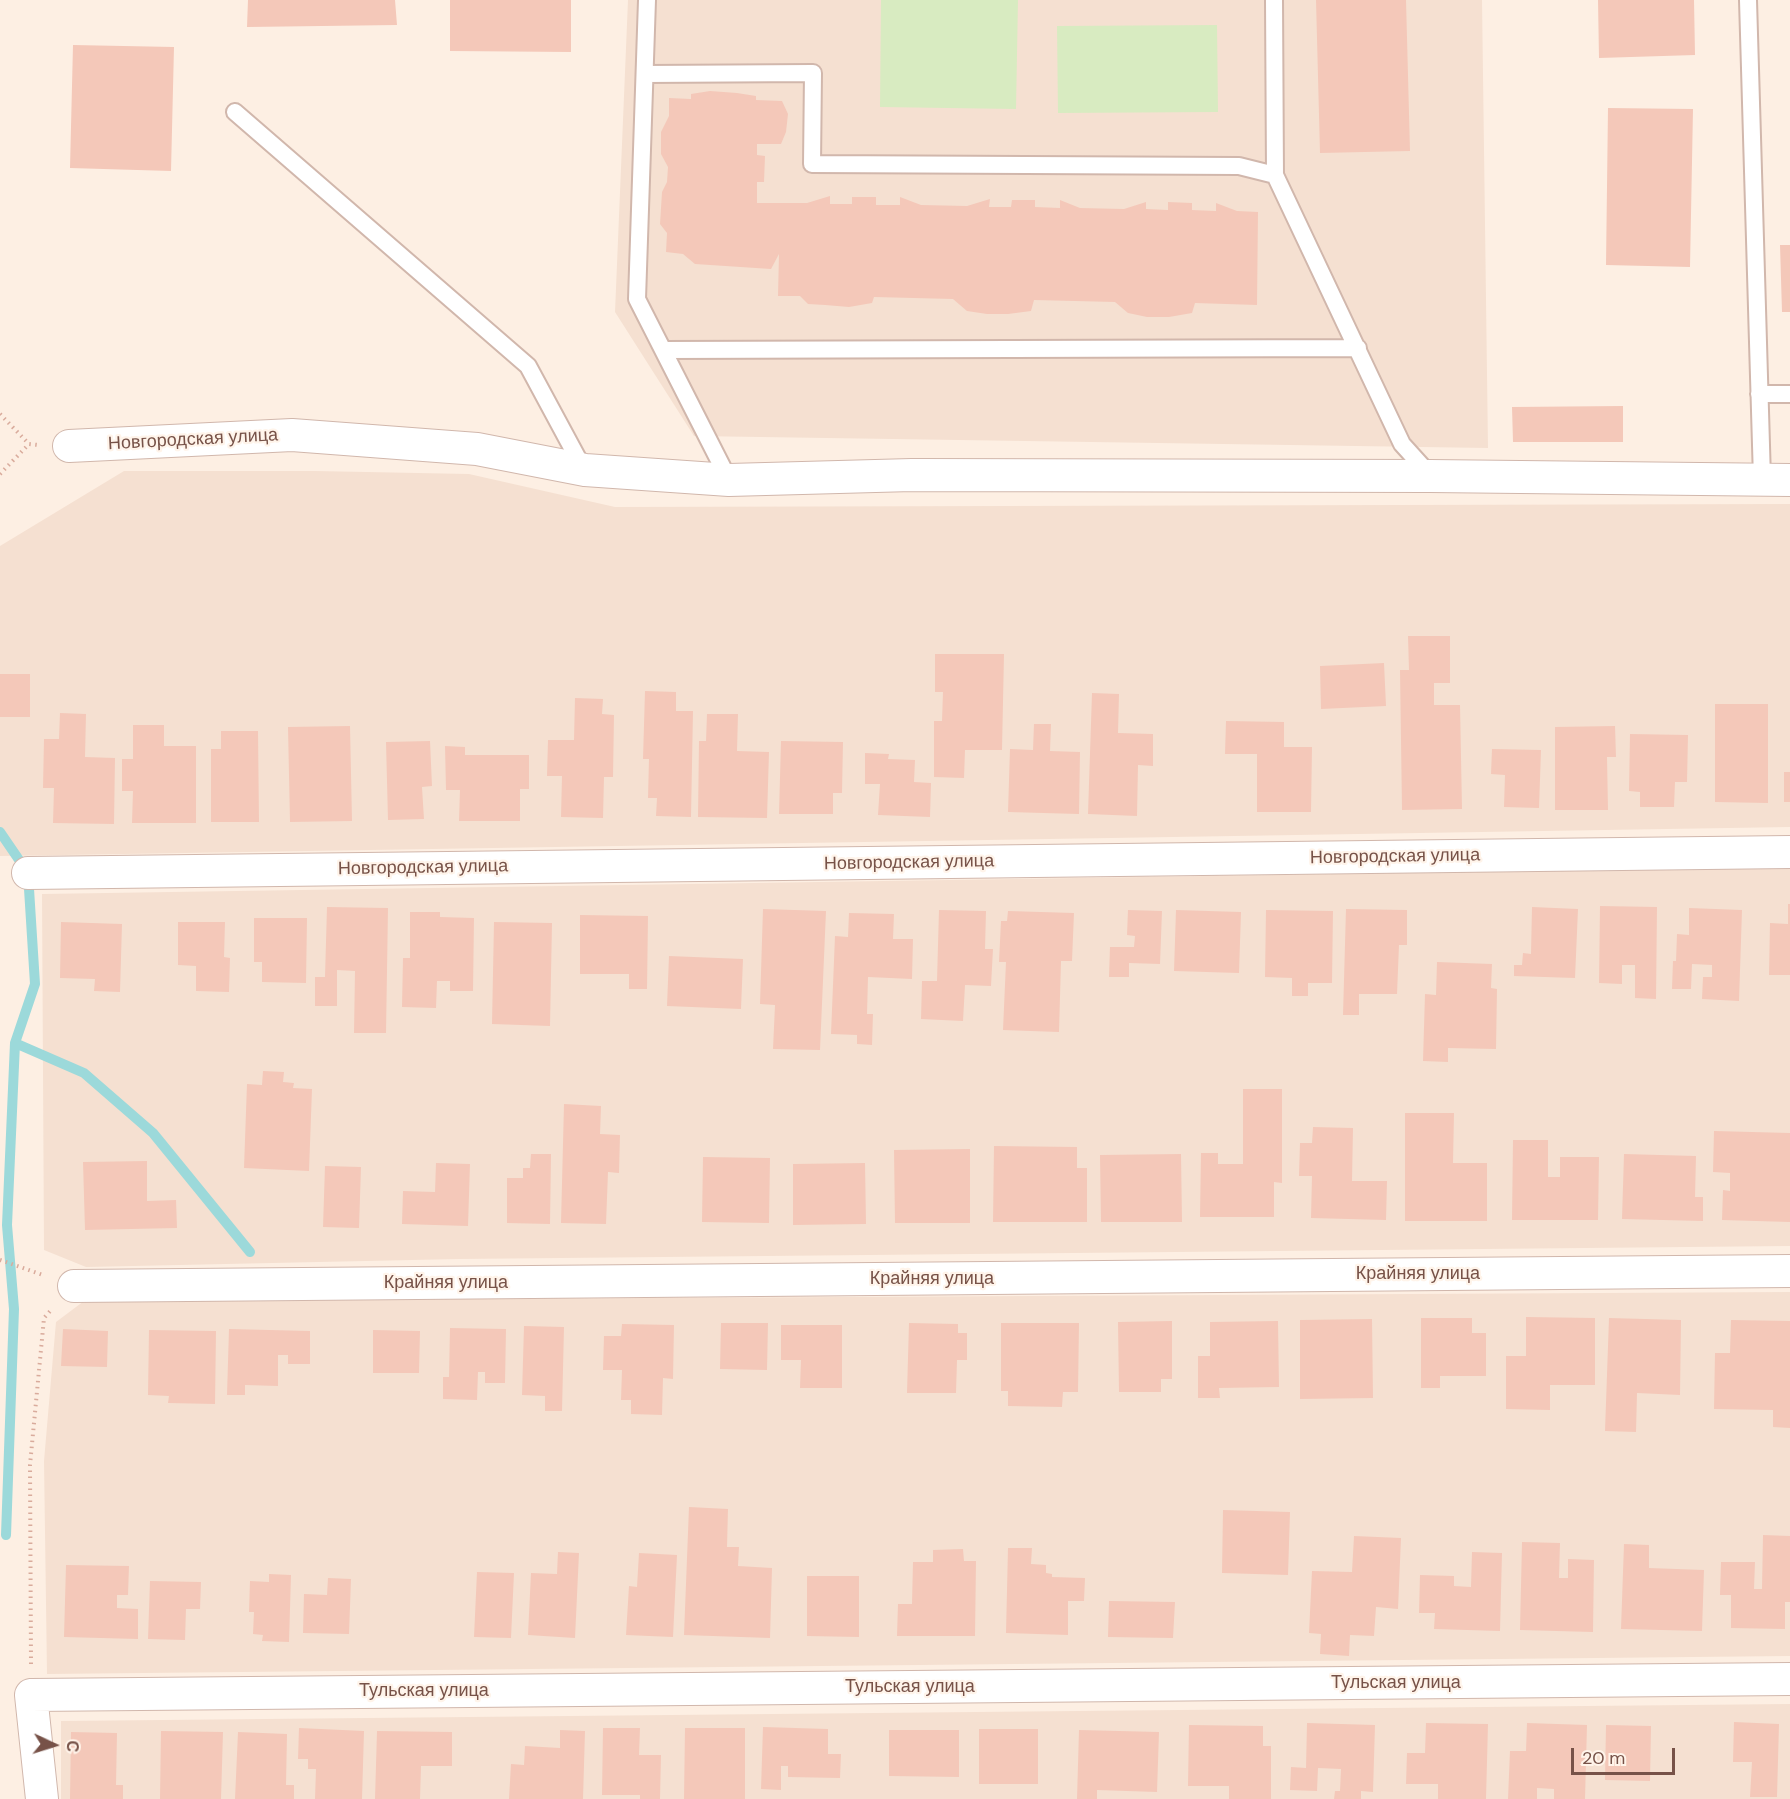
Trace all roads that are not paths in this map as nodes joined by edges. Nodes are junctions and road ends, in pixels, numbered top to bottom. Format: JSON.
{"nodes":[{"id":1,"x":647,"y":0,"type":"edge"},
{"id":2,"x":1274,"y":0,"type":"edge"},
{"id":3,"x":1748,"y":0,"type":"edge"},
{"id":4,"x":645,"y":74,"type":"junction"},
{"id":5,"x":234,"y":112,"type":"dead end"},
{"id":6,"x":1275,"y":175,"type":"junction"},
{"id":7,"x":1358,"y":348,"type":"junction"},
{"id":8,"x":663,"y":350,"type":"junction"},
{"id":9,"x":1759,"y":394,"type":"junction"},
{"id":10,"x":1790,"y":394,"type":"edge"},
{"id":11,"x":69,"y":446,"type":"road end"},
{"id":12,"x":585,"y":470,"type":"junction"},
{"id":13,"x":1430,"y":476,"type":"junction"},
{"id":14,"x":729,"y":480,"type":"junction"},
{"id":15,"x":1776,"y":480,"type":"edge"},
{"id":16,"x":1790,"y":852,"type":"edge"},
{"id":17,"x":28,"y":873,"type":"dead end"},
{"id":18,"x":1790,"y":1271,"type":"edge"},
{"id":19,"x":74,"y":1286,"type":"road end"},
{"id":20,"x":1790,"y":1679,"type":"edge"},
{"id":21,"x":42,"y":1799,"type":"edge"}],
"edges":[{"from":1,"to":4,"type":"lane"},
{"from":2,"to":6,"type":"lane"},
{"from":3,"to":9,"type":"lane"},
{"from":4,"to":6,"type":"lane"},
{"from":4,"to":8,"type":"lane"},
{"from":5,"to":12,"type":"lane"},
{"from":6,"to":7,"type":"lane"},
{"from":7,"to":8,"type":"lane"},
{"from":7,"to":13,"type":"lane"},
{"from":8,"to":14,"type":"lane"},
{"from":9,"to":10,"type":"lane"},
{"from":9,"to":15,"type":"lane"},
{"from":11,"to":12,"type":"street","name":"Новгородская улица"},
{"from":12,"to":14,"type":"street","name":"Новгородская улица"},
{"from":13,"to":14,"type":"street","name":"Новгородская улица"},
{"from":13,"to":15,"type":"street","name":"Новгородская улица"},
{"from":16,"to":17,"type":"street","name":"Новгородская улица"},
{"from":18,"to":19,"type":"street","name":"Крайняя улица"},
{"from":20,"to":21,"type":"street","name":"Тульская улица"}]}
